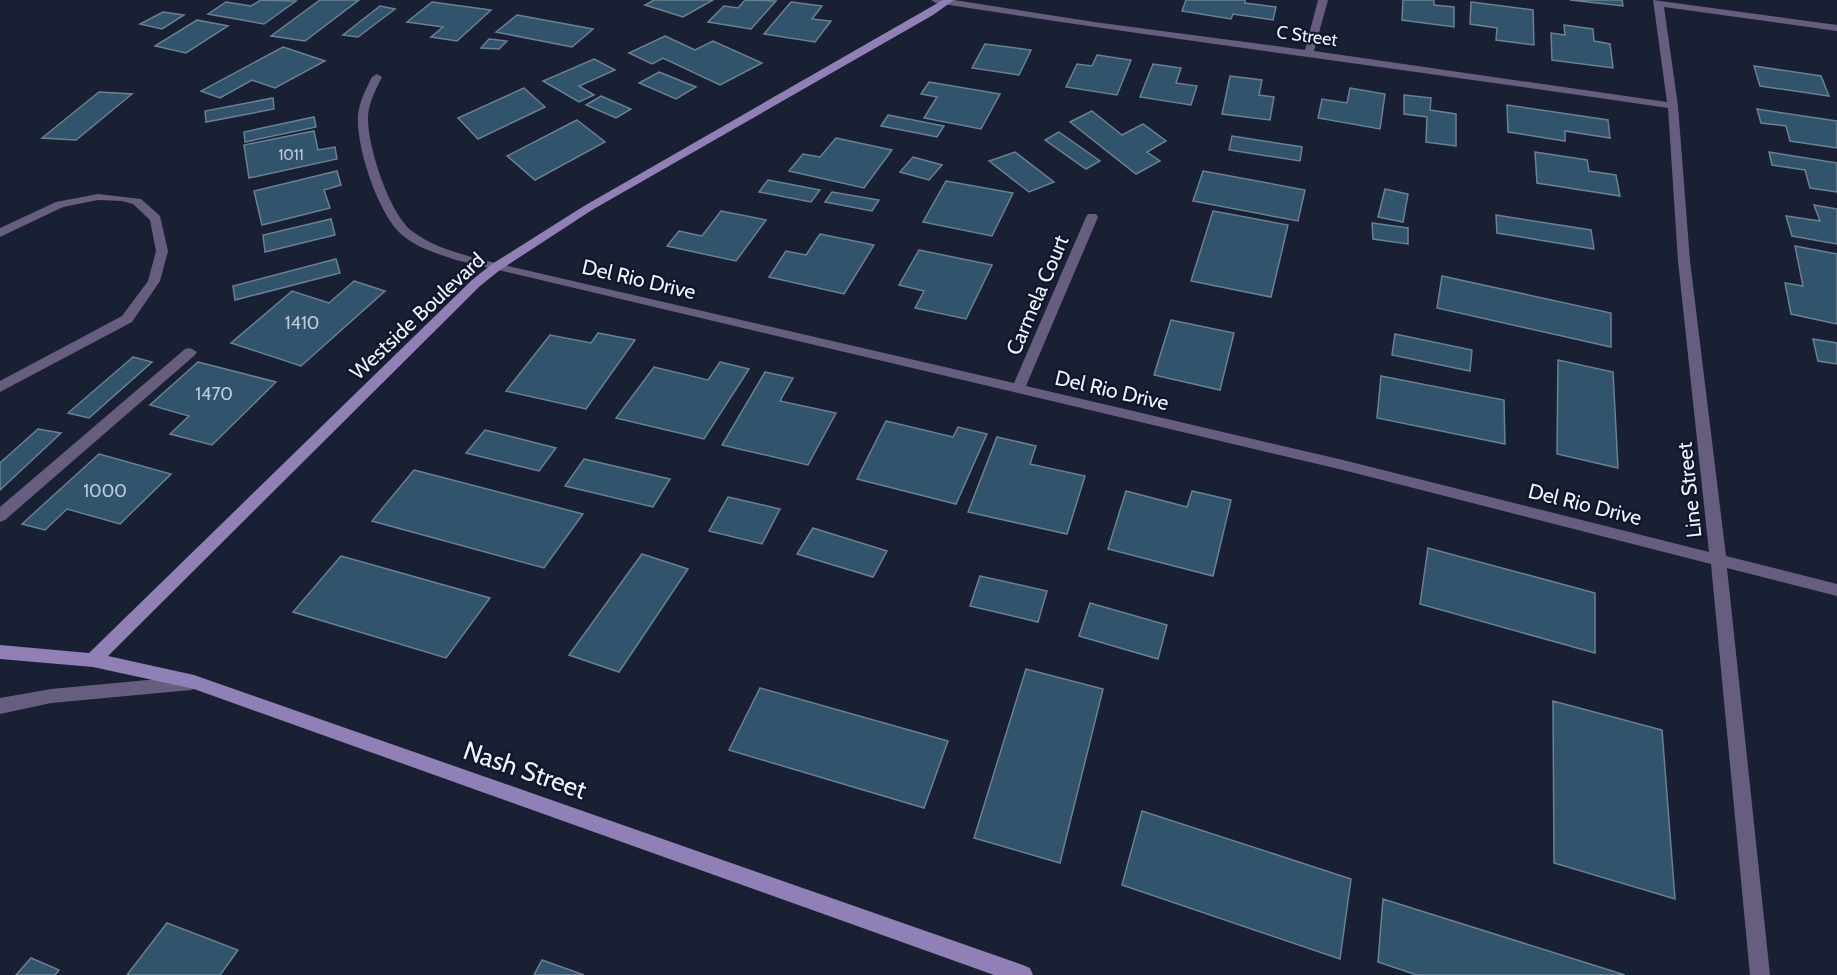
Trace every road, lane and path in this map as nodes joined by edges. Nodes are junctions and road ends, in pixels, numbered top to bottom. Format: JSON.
{"nodes":[{"id":1,"x":1323,"y":0,"type":"edge"},
{"id":2,"x":944,"y":1,"type":"edge"},
{"id":3,"x":1658,"y":1,"type":"edge"},
{"id":4,"x":1837,"y":28,"type":"edge"},
{"id":5,"x":1309,"y":53,"type":"junction"},
{"id":6,"x":376,"y":78,"type":"dead end"},
{"id":7,"x":1673,"y":106,"type":"junction"},
{"id":8,"x":1092,"y":217,"type":"dead end"},
{"id":9,"x":0,"y":233,"type":"edge"},
{"id":10,"x":496,"y":267,"type":"junction"},
{"id":11,"x":190,"y":352,"type":"dead end"},
{"id":12,"x":0,"y":387,"type":"edge"},
{"id":13,"x":1018,"y":389,"type":"junction"},
{"id":14,"x":0,"y":516,"type":"edge"},
{"id":15,"x":1718,"y":558,"type":"junction"},
{"id":16,"x":1837,"y":590,"type":"edge"},
{"id":17,"x":0,"y":652,"type":"edge"},
{"id":18,"x":93,"y":660,"type":"junction"},
{"id":19,"x":194,"y":682,"type":"junction"},
{"id":20,"x":0,"y":706,"type":"edge"},
{"id":21,"x":1023,"y":975,"type":"edge"},
{"id":22,"x":1760,"y":975,"type":"edge"}],
"edges":[{"from":1,"to":5,"type":"street"},
{"from":2,"to":5,"type":"street","name":"C Street"},
{"from":2,"to":10,"type":"street","name":"Westside Boulevard"},
{"from":3,"to":4,"type":"street"},
{"from":3,"to":7,"type":"street","name":"Line Street"},
{"from":5,"to":7,"type":"street","name":"C Street"},
{"from":6,"to":10,"type":"street","name":"Del Rio Drive"},
{"from":7,"to":15,"type":"street","name":"Line Street"},
{"from":8,"to":13,"type":"street","name":"Carmela Court"},
{"from":9,"to":12,"type":"street"},
{"from":10,"to":13,"type":"street","name":"Del Rio Drive"},
{"from":10,"to":18,"type":"street","name":"Westside Boulevard"},
{"from":11,"to":14,"type":"street"},
{"from":13,"to":15,"type":"street","name":"Del Rio Drive"},
{"from":15,"to":16,"type":"street","name":"Del Rio Drive"},
{"from":15,"to":22,"type":"street","name":"Line Street"},
{"from":17,"to":18,"type":"street","name":"Nash Street"},
{"from":18,"to":19,"type":"street","name":"Nash Street"},
{"from":19,"to":20,"type":"street"},
{"from":19,"to":21,"type":"street","name":"Nash Street"}]}
